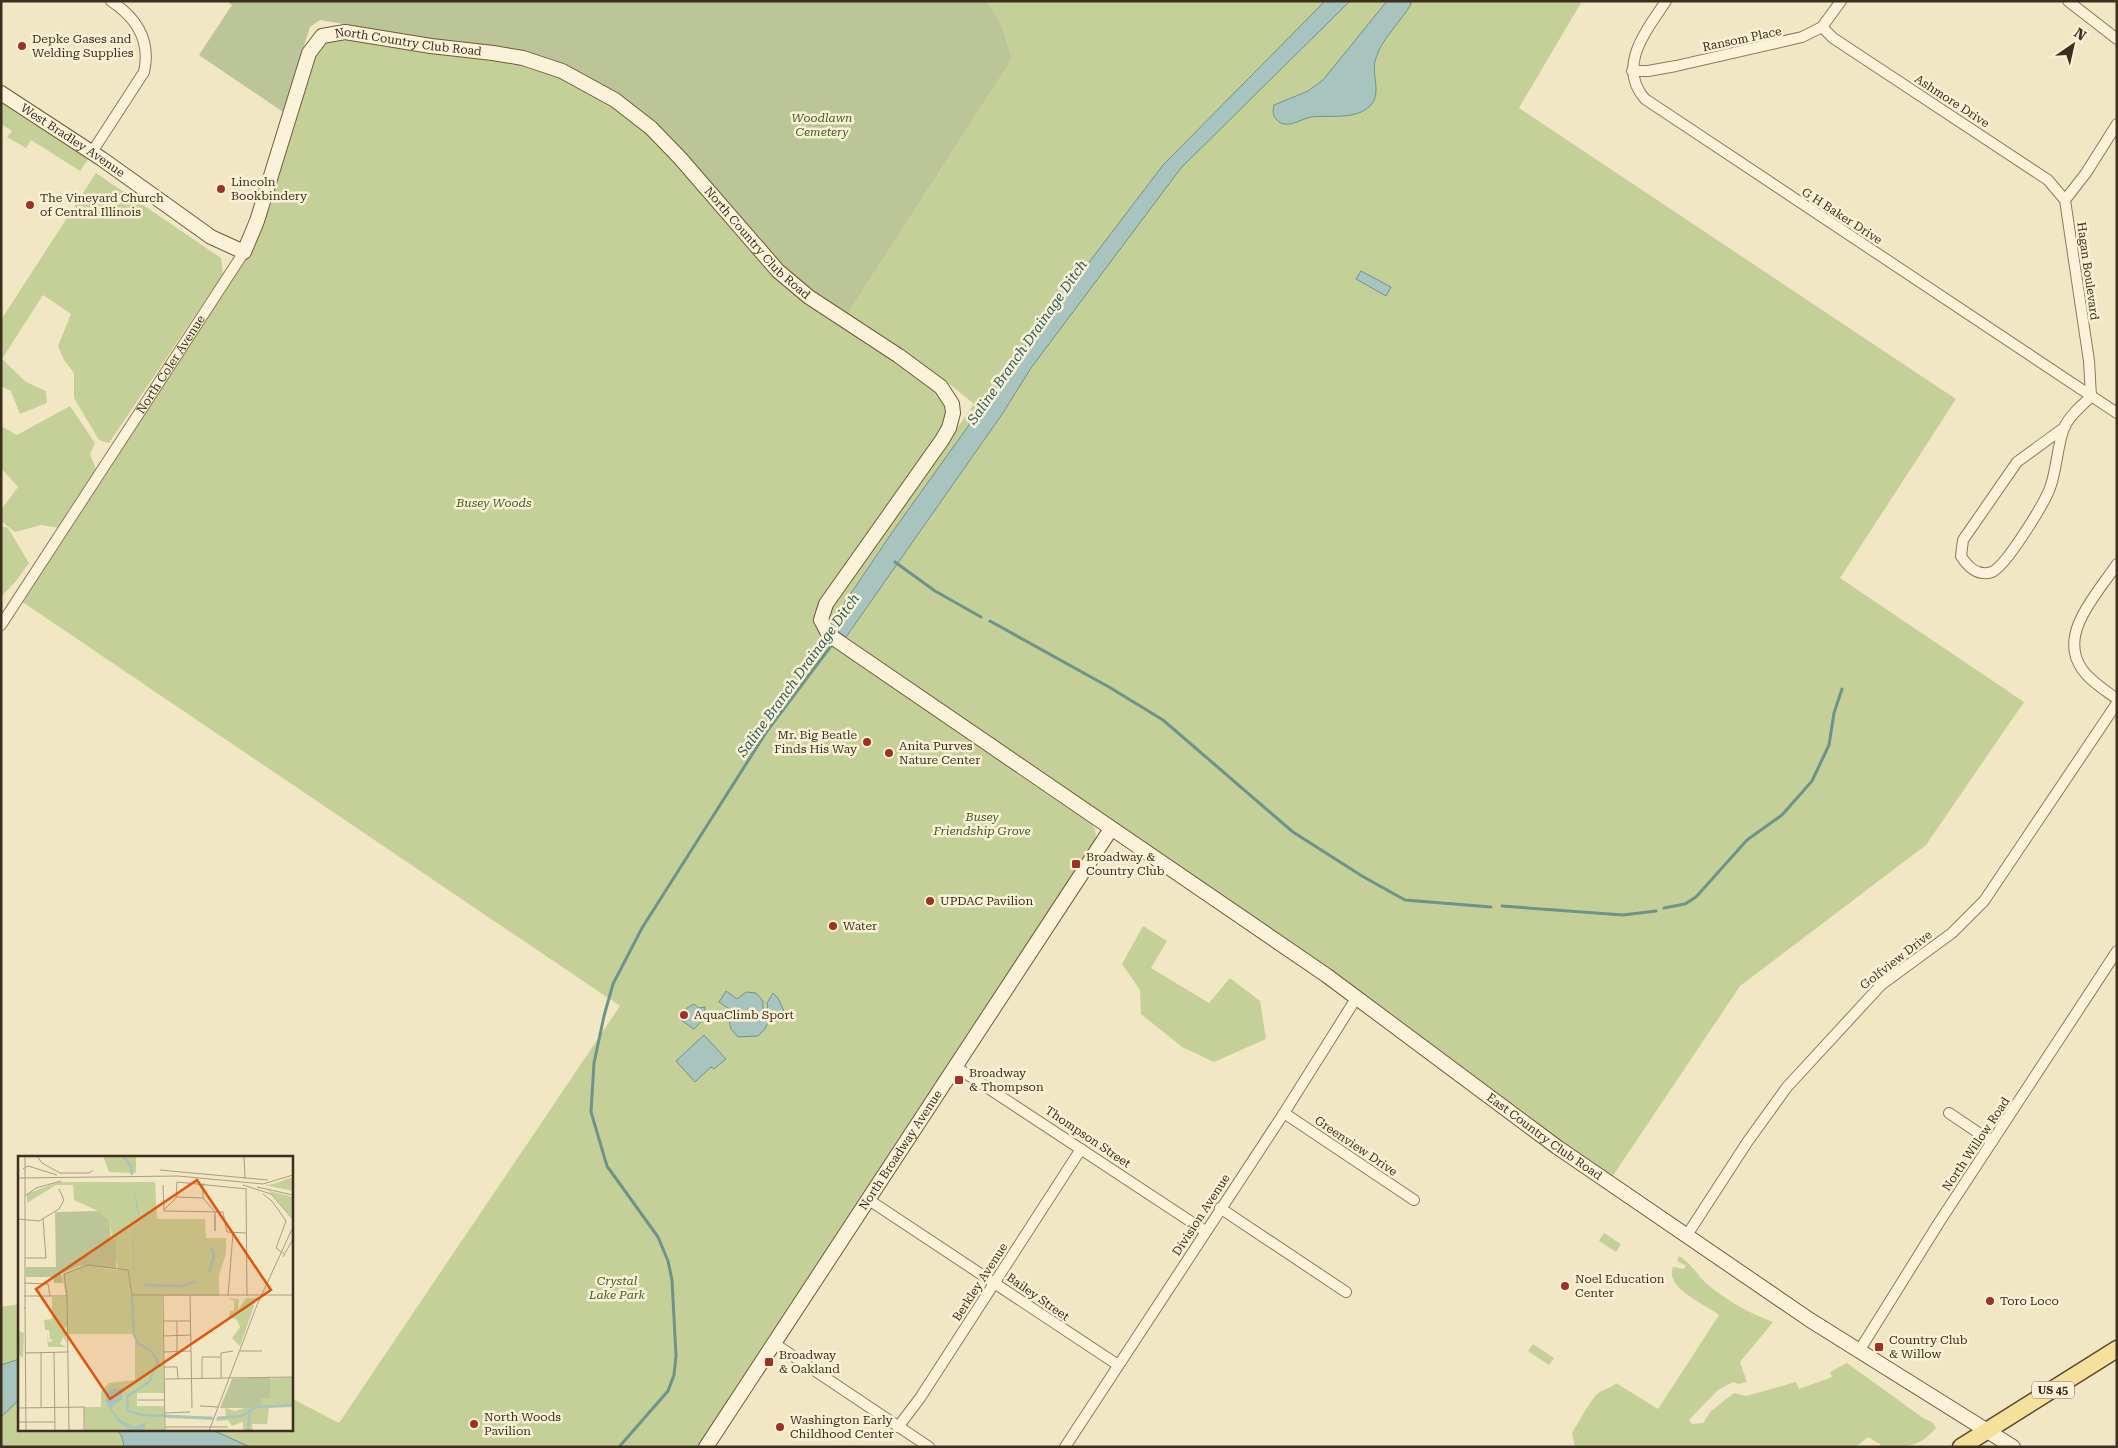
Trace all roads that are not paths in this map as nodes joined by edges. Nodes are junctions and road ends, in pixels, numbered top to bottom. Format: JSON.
{"nodes":[{"id":1,"x":111,"y":1,"type":"edge"},
{"id":2,"x":1666,"y":1,"type":"edge"},
{"id":3,"x":1841,"y":1,"type":"edge"},
{"id":4,"x":2068,"y":1,"type":"edge"},
{"id":5,"x":1822,"y":27,"type":"junction"},
{"id":6,"x":2117,"y":40,"type":"edge"},
{"id":7,"x":1632,"y":71,"type":"junction"},
{"id":8,"x":298,"y":83,"type":"joint"},
{"id":9,"x":1,"y":93,"type":"edge"},
{"id":10,"x":2117,"y":124,"type":"edge"},
{"id":11,"x":92,"y":152,"type":"junction"},
{"id":12,"x":2064,"y":200,"type":"junction"},
{"id":13,"x":244,"y":252,"type":"junction"},
{"id":14,"x":2091,"y":397,"type":"junction"},
{"id":15,"x":2117,"y":413,"type":"edge"},
{"id":16,"x":2065,"y":426,"type":"junction"},
{"id":17,"x":2117,"y":564,"type":"edge"},
{"id":18,"x":1,"y":625,"type":"edge"},
{"id":19,"x":2117,"y":701,"type":"edge"},
{"id":20,"x":1111,"y":829,"type":"junction"},
{"id":21,"x":2117,"y":951,"type":"edge"},
{"id":22,"x":1357,"y":996,"type":"junction"},
{"id":23,"x":956,"y":1067,"type":"junction"},
{"id":24,"x":1284,"y":1113,"type":"junction"},
{"id":25,"x":1949,"y":1113,"type":"dead end"},
{"id":26,"x":1992,"y":1142,"type":"junction"},
{"id":27,"x":1081,"y":1148,"type":"junction"},
{"id":28,"x":869,"y":1200,"type":"junction"},
{"id":29,"x":1414,"y":1200,"type":"dead end"},
{"id":30,"x":1220,"y":1208,"type":"junction"},
{"id":31,"x":1205,"y":1230,"type":"junction"},
{"id":32,"x":1687,"y":1235,"type":"junction"},
{"id":33,"x":995,"y":1282,"type":"junction"},
{"id":34,"x":1346,"y":1292,"type":"dead end"},
{"id":35,"x":775,"y":1344,"type":"junction"},
{"id":36,"x":2117,"y":1349,"type":"edge"},
{"id":37,"x":1859,"y":1351,"type":"junction"},
{"id":38,"x":1118,"y":1365,"type":"junction"},
{"id":39,"x":898,"y":1427,"type":"junction"},
{"id":40,"x":1987,"y":1430,"type":"junction"},
{"id":41,"x":706,"y":1447,"type":"edge"},
{"id":42,"x":929,"y":1447,"type":"edge"},
{"id":43,"x":1064,"y":1447,"type":"edge"},
{"id":44,"x":1961,"y":1447,"type":"edge"},
{"id":45,"x":2013,"y":1447,"type":"edge"}],
"edges":[{"from":1,"to":11,"type":"street"},
{"from":2,"to":7,"type":"street"},
{"from":3,"to":5,"type":"street","name":"Ransom Place"},
{"from":4,"to":6,"type":"street"},
{"from":5,"to":7,"type":"street","name":"Ransom Place"},
{"from":5,"to":12,"type":"street","name":"Ashmore Drive"},
{"from":7,"to":14,"type":"street","name":"G H Baker Drive"},
{"from":8,"to":13,"type":"street","name":"North Coler Avenue"},
{"from":8,"to":20,"type":"street","name":"North Country Club Road"},
{"from":9,"to":11,"type":"street","name":"West Bradley Avenue"},
{"from":10,"to":12,"type":"street"},
{"from":11,"to":13,"type":"street","name":"West Bradley Avenue"},
{"from":12,"to":14,"type":"street","name":"Hagan Boulevard"},
{"from":13,"to":18,"type":"street","name":"North Coler Avenue"},
{"from":14,"to":15,"type":"street","name":"G H Baker Drive"},
{"from":14,"to":16,"type":"street"},
{"from":16,"to":16,"type":"street"},
{"from":17,"to":19,"type":"street"},
{"from":19,"to":32,"type":"street","name":"Golfview Drive"},
{"from":20,"to":22,"type":"street","name":"East Country Club Road"},
{"from":20,"to":23,"type":"street","name":"North Broadway Avenue"},
{"from":21,"to":26,"type":"street","name":"North Willow Road"},
{"from":22,"to":24,"type":"street","name":"Division Avenue"},
{"from":22,"to":32,"type":"street","name":"East Country Club Road"},
{"from":23,"to":27,"type":"street","name":"Thompson Street"},
{"from":23,"to":28,"type":"street","name":"North Broadway Avenue"},
{"from":24,"to":29,"type":"street","name":"Greenview Drive"},
{"from":24,"to":30,"type":"street","name":"Division Avenue"},
{"from":25,"to":26,"type":"street"},
{"from":26,"to":37,"type":"street","name":"North Willow Road"},
{"from":27,"to":31,"type":"street","name":"Thompson Street"},
{"from":27,"to":33,"type":"street","name":"Berkley Avenue"},
{"from":28,"to":33,"type":"street","name":"Bailey Street"},
{"from":28,"to":35,"type":"street","name":"North Broadway Avenue"},
{"from":30,"to":31,"type":"street","name":"Division Avenue"},
{"from":30,"to":34,"type":"street"},
{"from":31,"to":38,"type":"street","name":"Division Avenue"},
{"from":32,"to":37,"type":"street","name":"East Country Club Road"},
{"from":33,"to":38,"type":"street","name":"Bailey Street"},
{"from":33,"to":39,"type":"street","name":"Berkley Avenue"},
{"from":35,"to":39,"type":"street"},
{"from":35,"to":41,"type":"street","name":"North Broadway Avenue"},
{"from":36,"to":40,"type":"main road","number":"US 45"},
{"from":37,"to":40,"type":"street","name":"East Country Club Road"},
{"from":38,"to":43,"type":"street","name":"Division Avenue"},
{"from":39,"to":42,"type":"street"},
{"from":40,"to":44,"type":"main road","number":"US 45"},
{"from":40,"to":45,"type":"street","name":"East Country Club Road"}]}
